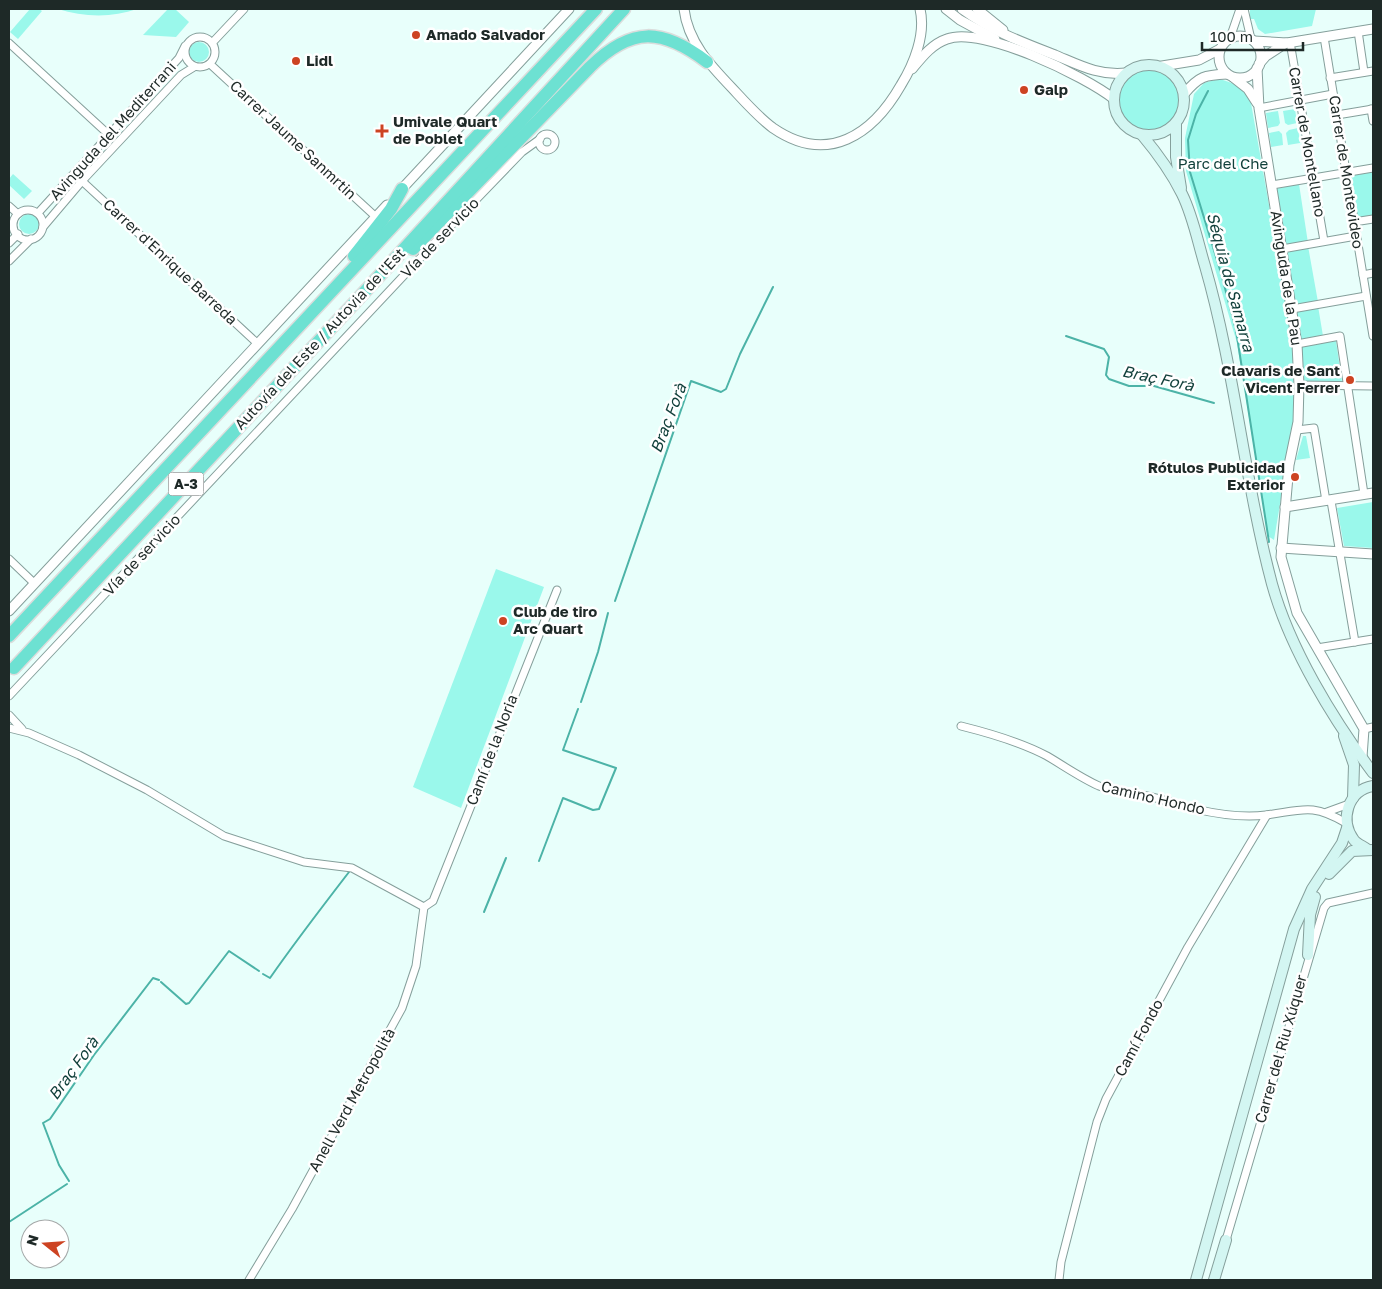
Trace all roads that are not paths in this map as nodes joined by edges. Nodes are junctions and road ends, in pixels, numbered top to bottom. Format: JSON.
{"nodes":[{"id":1,"x":244,"y":9,"type":"edge"},
{"id":2,"x":569,"y":9,"type":"edge"},
{"id":3,"x":596,"y":9,"type":"edge"},
{"id":4,"x":624,"y":9,"type":"edge"},
{"id":5,"x":684,"y":9,"type":"edge"},
{"id":6,"x":920,"y":9,"type":"edge"},
{"id":7,"x":946,"y":9,"type":"edge"},
{"id":8,"x":962,"y":9,"type":"edge"},
{"id":9,"x":977,"y":9,"type":"edge"},
{"id":10,"x":1240,"y":9,"type":"edge"},
{"id":11,"x":1244,"y":9,"type":"edge"},
{"id":12,"x":1373,"y":29,"type":"edge"},
{"id":13,"x":1358,"y":31,"type":"junction"},
{"id":14,"x":1324,"y":37,"type":"junction"},
{"id":15,"x":1230,"y":38,"type":"junction"},
{"id":16,"x":1252,"y":40,"type":"junction"},
{"id":17,"x":9,"y":43,"type":"edge"},
{"id":18,"x":212,"y":43,"type":"junction"},
{"id":19,"x":1289,"y":43,"type":"junction"},
{"id":20,"x":185,"y":46,"type":"junction"},
{"id":21,"x":1021,"y":47,"type":"junction"},
{"id":22,"x":1220,"y":49,"type":"junction"},
{"id":23,"x":707,"y":62,"type":"junction"},
{"id":24,"x":210,"y":64,"type":"junction"},
{"id":25,"x":1162,"y":66,"type":"junction"},
{"id":26,"x":1258,"y":66,"type":"junction"},
{"id":27,"x":194,"y":67,"type":"junction"},
{"id":28,"x":1373,"y":71,"type":"edge"},
{"id":29,"x":1364,"y":72,"type":"junction"},
{"id":30,"x":1126,"y":73,"type":"junction"},
{"id":31,"x":908,"y":74,"type":"junction"},
{"id":32,"x":1230,"y":75,"type":"junction"},
{"id":33,"x":1330,"y":78,"type":"junction"},
{"id":34,"x":1184,"y":94,"type":"junction"},
{"id":35,"x":1333,"y":94,"type":"junction"},
{"id":36,"x":1114,"y":99,"type":"junction"},
{"id":37,"x":1300,"y":100,"type":"junction"},
{"id":38,"x":1259,"y":108,"type":"junction"},
{"id":39,"x":1372,"y":109,"type":"edge"},
{"id":40,"x":1336,"y":115,"type":"junction"},
{"id":41,"x":1373,"y":121,"type":"edge"},
{"id":42,"x":1176,"y":123,"type":"junction"},
{"id":43,"x":108,"y":134,"type":"junction"},
{"id":44,"x":1142,"y":135,"type":"junction"},
{"id":45,"x":540,"y":139,"type":"junction"},
{"id":46,"x":541,"y":147,"type":"junction"},
{"id":47,"x":522,"y":152,"type":"junction"},
{"id":48,"x":1373,"y":168,"type":"edge"},
{"id":49,"x":1346,"y":173,"type":"junction"},
{"id":50,"x":1313,"y":178,"type":"junction"},
{"id":51,"x":82,"y":181,"type":"junction"},
{"id":52,"x":1272,"y":184,"type":"junction"},
{"id":53,"x":402,"y":189,"type":"junction"},
{"id":54,"x":1182,"y":194,"type":"junction"},
{"id":55,"x":9,"y":206,"type":"edge"},
{"id":56,"x":38,"y":213,"type":"junction"},
{"id":57,"x":18,"y":214,"type":"junction"},
{"id":58,"x":376,"y":218,"type":"junction"},
{"id":59,"x":1373,"y":219,"type":"edge"},
{"id":60,"x":1354,"y":222,"type":"junction"},
{"id":61,"x":43,"y":227,"type":"junction"},
{"id":62,"x":18,"y":234,"type":"junction"},
{"id":63,"x":1356,"y":236,"type":"junction"},
{"id":64,"x":31,"y":239,"type":"junction"},
{"id":65,"x":1324,"y":241,"type":"junction"},
{"id":66,"x":9,"y":243,"type":"edge"},
{"id":67,"x":1282,"y":249,"type":"junction"},
{"id":68,"x":9,"y":261,"type":"edge"},
{"id":69,"x":1373,"y":273,"type":"edge"},
{"id":70,"x":1363,"y":275,"type":"junction"},
{"id":71,"x":1366,"y":296,"type":"junction"},
{"id":72,"x":358,"y":299,"type":"junction"},
{"id":73,"x":1292,"y":309,"type":"junction"},
{"id":74,"x":1372,"y":318,"type":"edge"},
{"id":75,"x":1373,"y":336,"type":"edge"},
{"id":76,"x":284,"y":341,"type":"junction"},
{"id":77,"x":258,"y":344,"type":"junction"},
{"id":78,"x":1297,"y":344,"type":"junction"},
{"id":79,"x":1299,"y":385,"type":"junction"},
{"id":80,"x":1347,"y":386,"type":"junction"},
{"id":81,"x":1373,"y":386,"type":"edge"},
{"id":82,"x":1297,"y":430,"type":"junction"},
{"id":83,"x":1369,"y":494,"type":"edge"},
{"id":84,"x":1329,"y":501,"type":"junction"},
{"id":85,"x":1285,"y":508,"type":"junction"},
{"id":86,"x":1281,"y":548,"type":"junction"},
{"id":87,"x":1340,"y":551,"type":"junction"},
{"id":88,"x":1373,"y":554,"type":"edge"},
{"id":89,"x":9,"y":559,"type":"edge"},
{"id":90,"x":34,"y":584,"type":"junction"},
{"id":91,"x":557,"y":590,"type":"dead end"},
{"id":92,"x":9,"y":611,"type":"edge"},
{"id":93,"x":9,"y":636,"type":"edge"},
{"id":94,"x":1373,"y":639,"type":"edge"},
{"id":95,"x":1355,"y":642,"type":"junction"},
{"id":96,"x":1317,"y":648,"type":"junction"},
{"id":97,"x":12,"y":671,"type":"edge"},
{"id":98,"x":9,"y":696,"type":"edge"},
{"id":99,"x":9,"y":715,"type":"edge"},
{"id":100,"x":1336,"y":717,"type":"junction"},
{"id":101,"x":961,"y":726,"type":"dead end"},
{"id":102,"x":9,"y":728,"type":"edge"},
{"id":103,"x":1369,"y":728,"type":"edge"},
{"id":104,"x":29,"y":733,"type":"junction"},
{"id":105,"x":1362,"y":757,"type":"junction"},
{"id":106,"x":1373,"y":773,"type":"edge"},
{"id":107,"x":1373,"y":786,"type":"edge"},
{"id":108,"x":1351,"y":801,"type":"junction"},
{"id":109,"x":1327,"y":812,"type":"junction"},
{"id":110,"x":1267,"y":815,"type":"junction"},
{"id":111,"x":1347,"y":826,"type":"junction"},
{"id":112,"x":1370,"y":850,"type":"edge"},
{"id":113,"x":1317,"y":888,"type":"junction"},
{"id":114,"x":1373,"y":893,"type":"edge"},
{"id":115,"x":1305,"y":904,"type":"junction"},
{"id":116,"x":424,"y":907,"type":"junction"},
{"id":117,"x":1308,"y":955,"type":"junction"},
{"id":118,"x":1226,"y":1240,"type":"joint"},
{"id":119,"x":249,"y":1280,"type":"edge"},
{"id":120,"x":1059,"y":1280,"type":"edge"},
{"id":121,"x":1196,"y":1280,"type":"edge"},
{"id":122,"x":1214,"y":1280,"type":"edge"}],
"edges":[{"from":1,"to":18,"type":"street"},
{"from":2,"to":53,"type":"street"},
{"from":3,"to":76,"type":"highway","name":"Autovía del Este / Autovia de l'Est","number":"A-3"},
{"from":4,"to":72,"type":"highway","name":"Autovía del Este / Autovia de l'Est","number":"A-3"},
{"from":5,"to":23,"type":"street"},
{"from":6,"to":31,"type":"street"},
{"from":7,"to":21,"type":"street"},
{"from":8,"to":21,"type":"street"},
{"from":9,"to":21,"type":"street"},
{"from":10,"to":15,"type":"street"},
{"from":11,"to":16,"type":"street"},
{"from":12,"to":13,"type":"street"},
{"from":13,"to":14,"type":"street"},
{"from":13,"to":29,"type":"street"},
{"from":14,"to":19,"type":"street"},
{"from":14,"to":33,"type":"street","name":"Carrer de Montevideo"},
{"from":15,"to":16,"type":"street"},
{"from":15,"to":22,"type":"street"},
{"from":16,"to":19,"type":"street"},
{"from":16,"to":26,"type":"street"},
{"from":17,"to":43,"type":"street"},
{"from":18,"to":20,"type":"street"},
{"from":18,"to":24,"type":"street"},
{"from":19,"to":26,"type":"street"},
{"from":19,"to":37,"type":"street","name":"Carrer de Montellano"},
{"from":20,"to":27,"type":"street"},
{"from":20,"to":43,"type":"street","name":"Avinguda del Mediterrani"},
{"from":21,"to":30,"type":"street"},
{"from":21,"to":31,"type":"street"},
{"from":21,"to":36,"type":"street"},
{"from":22,"to":25,"type":"street"},
{"from":22,"to":32,"type":"street"},
{"from":23,"to":31,"type":"street"},
{"from":23,"to":72,"type":"highway"},
{"from":24,"to":27,"type":"street"},
{"from":24,"to":58,"type":"street","name":"Carrer Jaume Sanmrtin"},
{"from":25,"to":30,"type":"main road"},
{"from":25,"to":34,"type":"main road"},
{"from":26,"to":32,"type":"street"},
{"from":26,"to":38,"type":"street","name":"Avinguda de la Pau"},
{"from":27,"to":51,"type":"street","name":"Avinguda del Mediterrani"},
{"from":28,"to":29,"type":"street"},
{"from":29,"to":33,"type":"street"},
{"from":30,"to":36,"type":"main road"},
{"from":32,"to":34,"type":"street"},
{"from":32,"to":38,"type":"street","name":"Avinguda de la Pau"},
{"from":33,"to":35,"type":"street","name":"Carrer de Montevideo"},
{"from":34,"to":42,"type":"main road"},
{"from":35,"to":37,"type":"street"},
{"from":35,"to":40,"type":"street","name":"Carrer de Montevideo"},
{"from":36,"to":44,"type":"main road"},
{"from":37,"to":38,"type":"street"},
{"from":37,"to":50,"type":"street","name":"Carrer de Montellano"},
{"from":38,"to":52,"type":"street","name":"Avinguda de la Pau"},
{"from":39,"to":40,"type":"street"},
{"from":39,"to":41,"type":"street"},
{"from":40,"to":49,"type":"street","name":"Carrer de Montevideo"},
{"from":42,"to":44,"type":"main road"},
{"from":42,"to":54,"type":"main road"},
{"from":43,"to":56,"type":"street","name":"Avinguda del Mediterrani"},
{"from":44,"to":54,"type":"main road"},
{"from":45,"to":46,"type":"street"},
{"from":45,"to":46,"type":"street"},
{"from":45,"to":47,"type":"street","name":"Vía de servicio"},
{"from":46,"to":47,"type":"street"},
{"from":47,"to":98,"type":"street","name":"Vía de servicio"},
{"from":48,"to":49,"type":"street"},
{"from":49,"to":50,"type":"street"},
{"from":49,"to":60,"type":"street","name":"Carrer de Montevideo"},
{"from":50,"to":52,"type":"street"},
{"from":50,"to":65,"type":"street","name":"Carrer de Montellano"},
{"from":51,"to":61,"type":"street","name":"Avinguda del Mediterrani"},
{"from":51,"to":77,"type":"street","name":"Carrer d'Enrique Barreda"},
{"from":52,"to":67,"type":"street","name":"Avinguda de la Pau"},
{"from":53,"to":58,"type":"street"},
{"from":53,"to":76,"type":"highway"},
{"from":54,"to":100,"type":"main road"},
{"from":55,"to":57,"type":"street"},
{"from":56,"to":57,"type":"street"},
{"from":56,"to":61,"type":"street"},
{"from":57,"to":62,"type":"street"},
{"from":58,"to":77,"type":"street"},
{"from":59,"to":60,"type":"street"},
{"from":60,"to":63,"type":"street","name":"Carrer de Montevideo"},
{"from":61,"to":64,"type":"street"},
{"from":62,"to":64,"type":"street"},
{"from":62,"to":66,"type":"street"},
{"from":63,"to":65,"type":"street"},
{"from":63,"to":70,"type":"street","name":"Carrer de Montevideo"},
{"from":64,"to":68,"type":"street"},
{"from":65,"to":67,"type":"street"},
{"from":67,"to":73,"type":"street","name":"Avinguda de la Pau"},
{"from":69,"to":70,"type":"street"},
{"from":70,"to":71,"type":"street","name":"Carrer de Montevideo"},
{"from":71,"to":73,"type":"street"},
{"from":71,"to":74,"type":"street","name":"Carrer de Montevideo"},
{"from":72,"to":97,"type":"highway","name":"Autovía del Este / Autovia de l'Est","number":"A-3"},
{"from":73,"to":78,"type":"street","name":"Avinguda de la Pau"},
{"from":74,"to":75,"type":"street","name":"Carrer de Montevideo"},
{"from":76,"to":93,"type":"highway","name":"Autovía del Este / Autovia de l'Est","number":"A-3"},
{"from":77,"to":90,"type":"street"},
{"from":78,"to":79,"type":"street","name":"Avinguda de la Pau"},
{"from":78,"to":80,"type":"street"},
{"from":79,"to":80,"type":"street"},
{"from":79,"to":82,"type":"street","name":"Avinguda de la Pau"},
{"from":80,"to":81,"type":"street"},
{"from":80,"to":83,"type":"street"},
{"from":82,"to":84,"type":"street"},
{"from":82,"to":85,"type":"street","name":"Avinguda de la Pau"},
{"from":83,"to":84,"type":"street"},
{"from":84,"to":85,"type":"street"},
{"from":84,"to":87,"type":"street"},
{"from":85,"to":86,"type":"street","name":"Avinguda de la Pau"},
{"from":86,"to":87,"type":"street"},
{"from":86,"to":96,"type":"street","name":"Avinguda de la Pau"},
{"from":87,"to":88,"type":"street"},
{"from":87,"to":95,"type":"street"},
{"from":89,"to":90,"type":"street"},
{"from":90,"to":92,"type":"street"},
{"from":91,"to":116,"type":"street","name":"Camí de la Noria"},
{"from":94,"to":95,"type":"street"},
{"from":95,"to":96,"type":"street"},
{"from":96,"to":103,"type":"street","name":"Avinguda de la Pau"},
{"from":99,"to":104,"type":"street"},
{"from":100,"to":105,"type":"main road"},
{"from":100,"to":108,"type":"main road"},
{"from":101,"to":110,"type":"street","name":"Camino Hondo"},
{"from":102,"to":104,"type":"street"},
{"from":103,"to":105,"type":"street","name":"Avinguda de la Pau"},
{"from":104,"to":116,"type":"street"},
{"from":105,"to":106,"type":"main road"},
{"from":107,"to":108,"type":"main road"},
{"from":108,"to":109,"type":"street"},
{"from":108,"to":111,"type":"main road"},
{"from":109,"to":110,"type":"street","name":"Camino Hondo"},
{"from":109,"to":111,"type":"street"},
{"from":110,"to":120,"type":"street","name":"Camí Fondo"},
{"from":111,"to":112,"type":"main road"},
{"from":111,"to":115,"type":"main road"},
{"from":112,"to":113,"type":"main road"},
{"from":113,"to":115,"type":"main road"},
{"from":113,"to":117,"type":"main road"},
{"from":114,"to":117,"type":"street","name":"Carrer del Riu Xúquer"},
{"from":115,"to":121,"type":"main road"},
{"from":116,"to":119,"type":"street","name":"Anell Verd Metropolità"},
{"from":117,"to":118,"type":"street","name":"Carrer del Riu Xúquer"},
{"from":118,"to":122,"type":"main road"}]}
